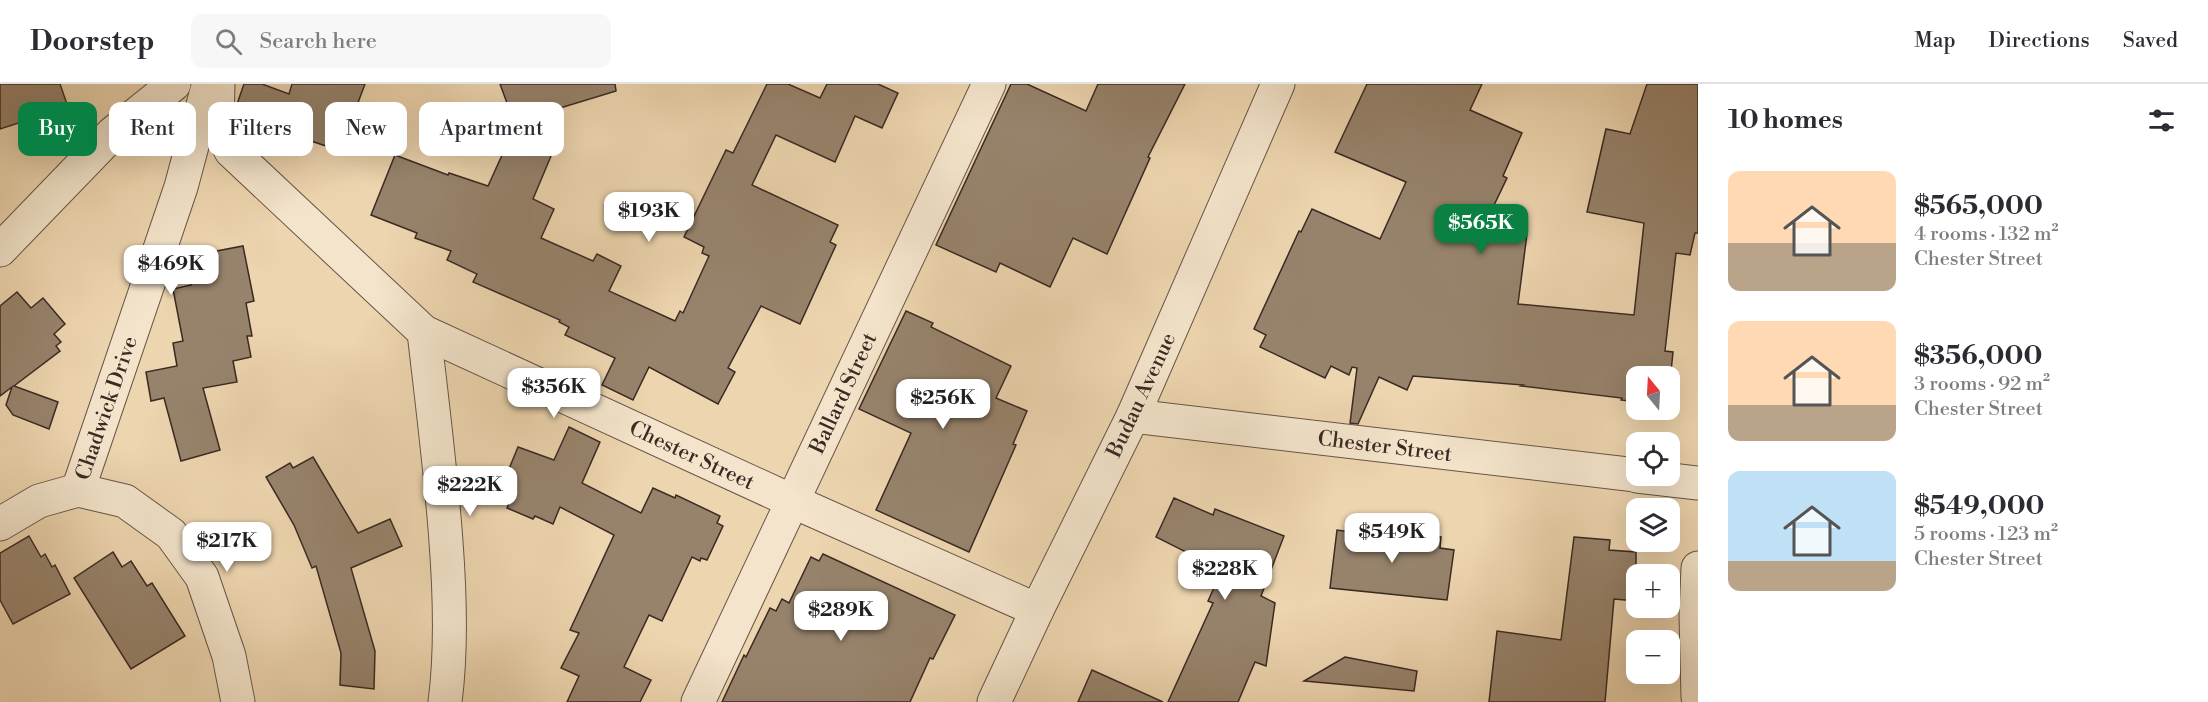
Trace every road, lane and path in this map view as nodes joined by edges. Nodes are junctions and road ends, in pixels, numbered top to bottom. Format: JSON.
{"nodes":[{"id":1,"x":174,"y":84,"type":"edge"},
{"id":2,"x":209,"y":84,"type":"edge"},
{"id":3,"x":218,"y":84,"type":"edge"},
{"id":4,"x":989,"y":84,"type":"edge"},
{"id":5,"x":1278,"y":84,"type":"edge"},
{"id":6,"x":0,"y":250,"type":"edge"},
{"id":7,"x":424,"y":332,"type":"junction"},
{"id":8,"x":1133,"y":416,"type":"junction"},
{"id":9,"x":1626,"y":475,"type":"edge"},
{"id":10,"x":1680,"y":481,"type":"edge"},
{"id":11,"x":1698,"y":483,"type":"edge"},
{"id":12,"x":78,"y":490,"type":"junction"},
{"id":13,"x":792,"y":501,"type":"junction"},
{"id":14,"x":0,"y":524,"type":"edge"},
{"id":15,"x":1698,"y":568,"type":"edge"},
{"id":16,"x":1037,"y":610,"type":"junction"},
{"id":17,"x":1698,"y":697,"type":"edge"},
{"id":18,"x":238,"y":702,"type":"edge"},
{"id":19,"x":445,"y":702,"type":"edge"},
{"id":20,"x":698,"y":702,"type":"edge"},
{"id":21,"x":994,"y":702,"type":"edge"}],
"edges":[{"from":1,"to":6,"type":"street"},
{"from":2,"to":12,"type":"street","name":"Chadwick Drive"},
{"from":3,"to":7,"type":"street","name":"Chester Street"},
{"from":4,"to":13,"type":"street","name":"Ballard Street"},
{"from":5,"to":8,"type":"street","name":"Budau Avenue"},
{"from":7,"to":13,"type":"street","name":"Chester Street"},
{"from":7,"to":19,"type":"street"},
{"from":8,"to":9,"type":"street","name":"Chester Street"},
{"from":8,"to":16,"type":"street","name":"Budau Avenue"},
{"from":10,"to":11,"type":"street","name":"Chester Street"},
{"from":12,"to":14,"type":"street"},
{"from":12,"to":18,"type":"street"},
{"from":13,"to":16,"type":"street","name":"Chester Street"},
{"from":13,"to":20,"type":"street","name":"Ballard Street"},
{"from":15,"to":17,"type":"street"},
{"from":16,"to":21,"type":"street","name":"Budau Avenue"}]}
